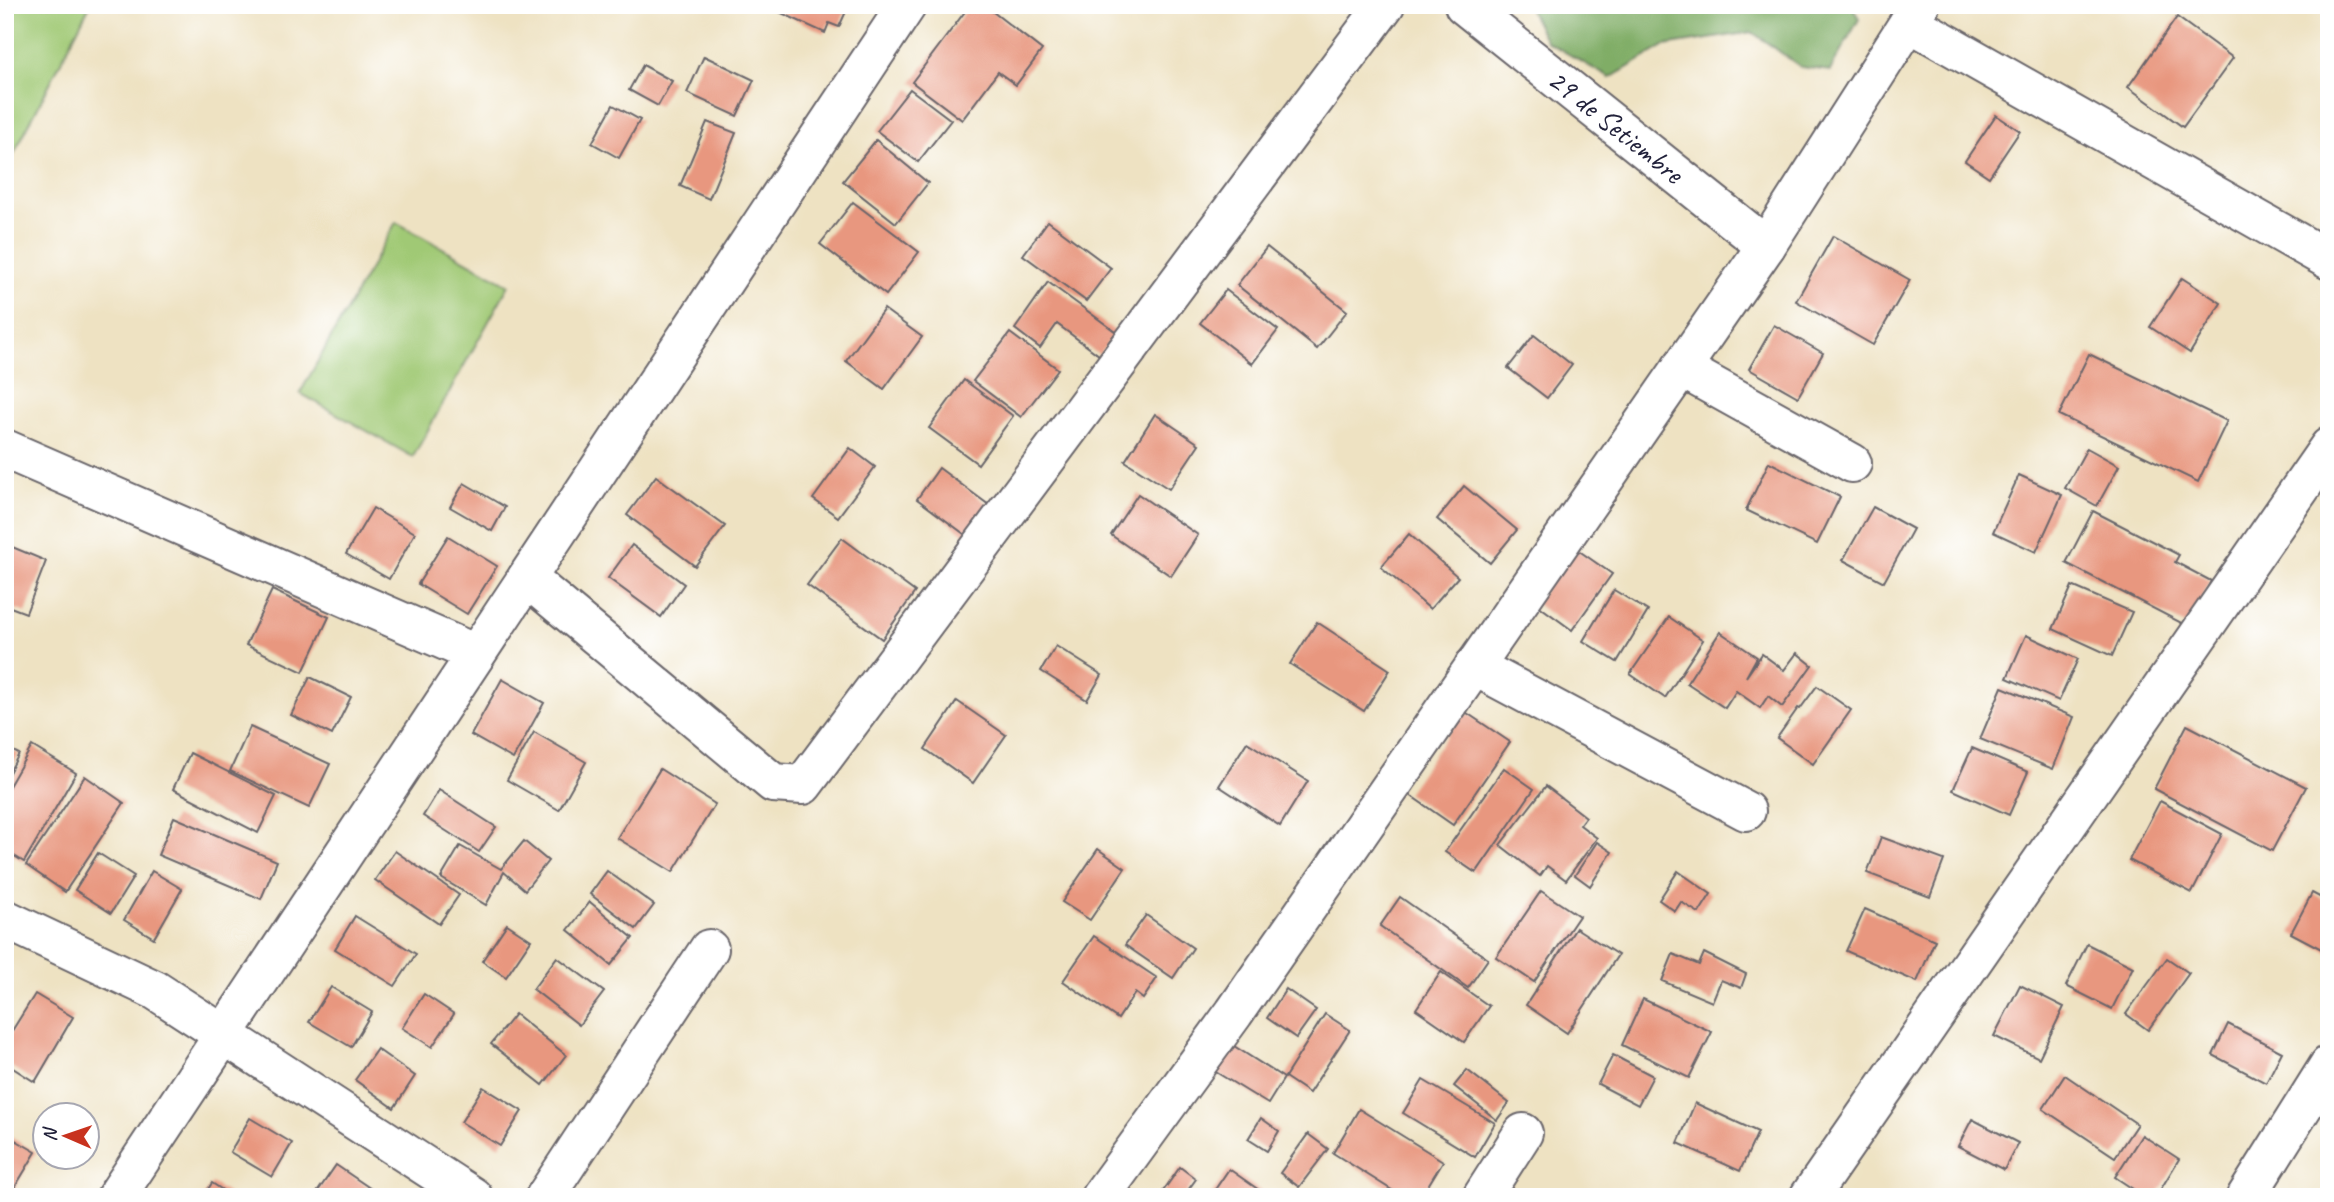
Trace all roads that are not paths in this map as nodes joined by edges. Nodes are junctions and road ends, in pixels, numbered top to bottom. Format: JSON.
{"nodes":[{"id":1,"x":907,"y":5,"type":"edge"},
{"id":2,"x":1385,"y":5,"type":"edge"},
{"id":3,"x":1464,"y":5,"type":"edge"},
{"id":4,"x":1914,"y":14,"type":"edge"},
{"id":5,"x":1766,"y":246,"type":"junction"},
{"id":6,"x":2329,"y":260,"type":"edge"},
{"id":7,"x":1681,"y":368,"type":"junction"},
{"id":8,"x":2329,"y":447,"type":"edge"},
{"id":9,"x":5,"y":449,"type":"edge"},
{"id":10,"x":1852,"y":463,"type":"dead end"},
{"id":11,"x":527,"y":578,"type":"junction"},
{"id":12,"x":476,"y":653,"type":"junction"},
{"id":13,"x":1474,"y":666,"type":"junction"},
{"id":14,"x":1746,"y":811,"type":"dead end"},
{"id":15,"x":5,"y":919,"type":"edge"},
{"id":16,"x":709,"y":949,"type":"dead end"},
{"id":17,"x":223,"y":1035,"type":"junction"},
{"id":18,"x":2329,"y":1065,"type":"edge"},
{"id":19,"x":1524,"y":1133,"type":"dead end"},
{"id":20,"x":116,"y":1197,"type":"edge"},
{"id":21,"x":473,"y":1197,"type":"edge"},
{"id":22,"x":545,"y":1197,"type":"edge"},
{"id":23,"x":1100,"y":1197,"type":"edge"},
{"id":24,"x":1482,"y":1197,"type":"edge"},
{"id":25,"x":1809,"y":1197,"type":"edge"},
{"id":26,"x":2246,"y":1197,"type":"edge"}],
"edges":[{"from":1,"to":11,"type":"street"},
{"from":2,"to":11,"type":"street"},
{"from":3,"to":5,"type":"street","name":"29 de Setiembre"},
{"from":4,"to":5,"type":"street"},
{"from":4,"to":6,"type":"street"},
{"from":5,"to":7,"type":"street"},
{"from":7,"to":10,"type":"street"},
{"from":7,"to":13,"type":"street"},
{"from":8,"to":25,"type":"street"},
{"from":9,"to":12,"type":"street"},
{"from":11,"to":12,"type":"street"},
{"from":12,"to":17,"type":"street"},
{"from":13,"to":14,"type":"street"},
{"from":13,"to":23,"type":"street"},
{"from":15,"to":17,"type":"street"},
{"from":16,"to":22,"type":"street"},
{"from":17,"to":20,"type":"street"},
{"from":17,"to":21,"type":"street"},
{"from":18,"to":26,"type":"street"},
{"from":19,"to":24,"type":"street"}]}
